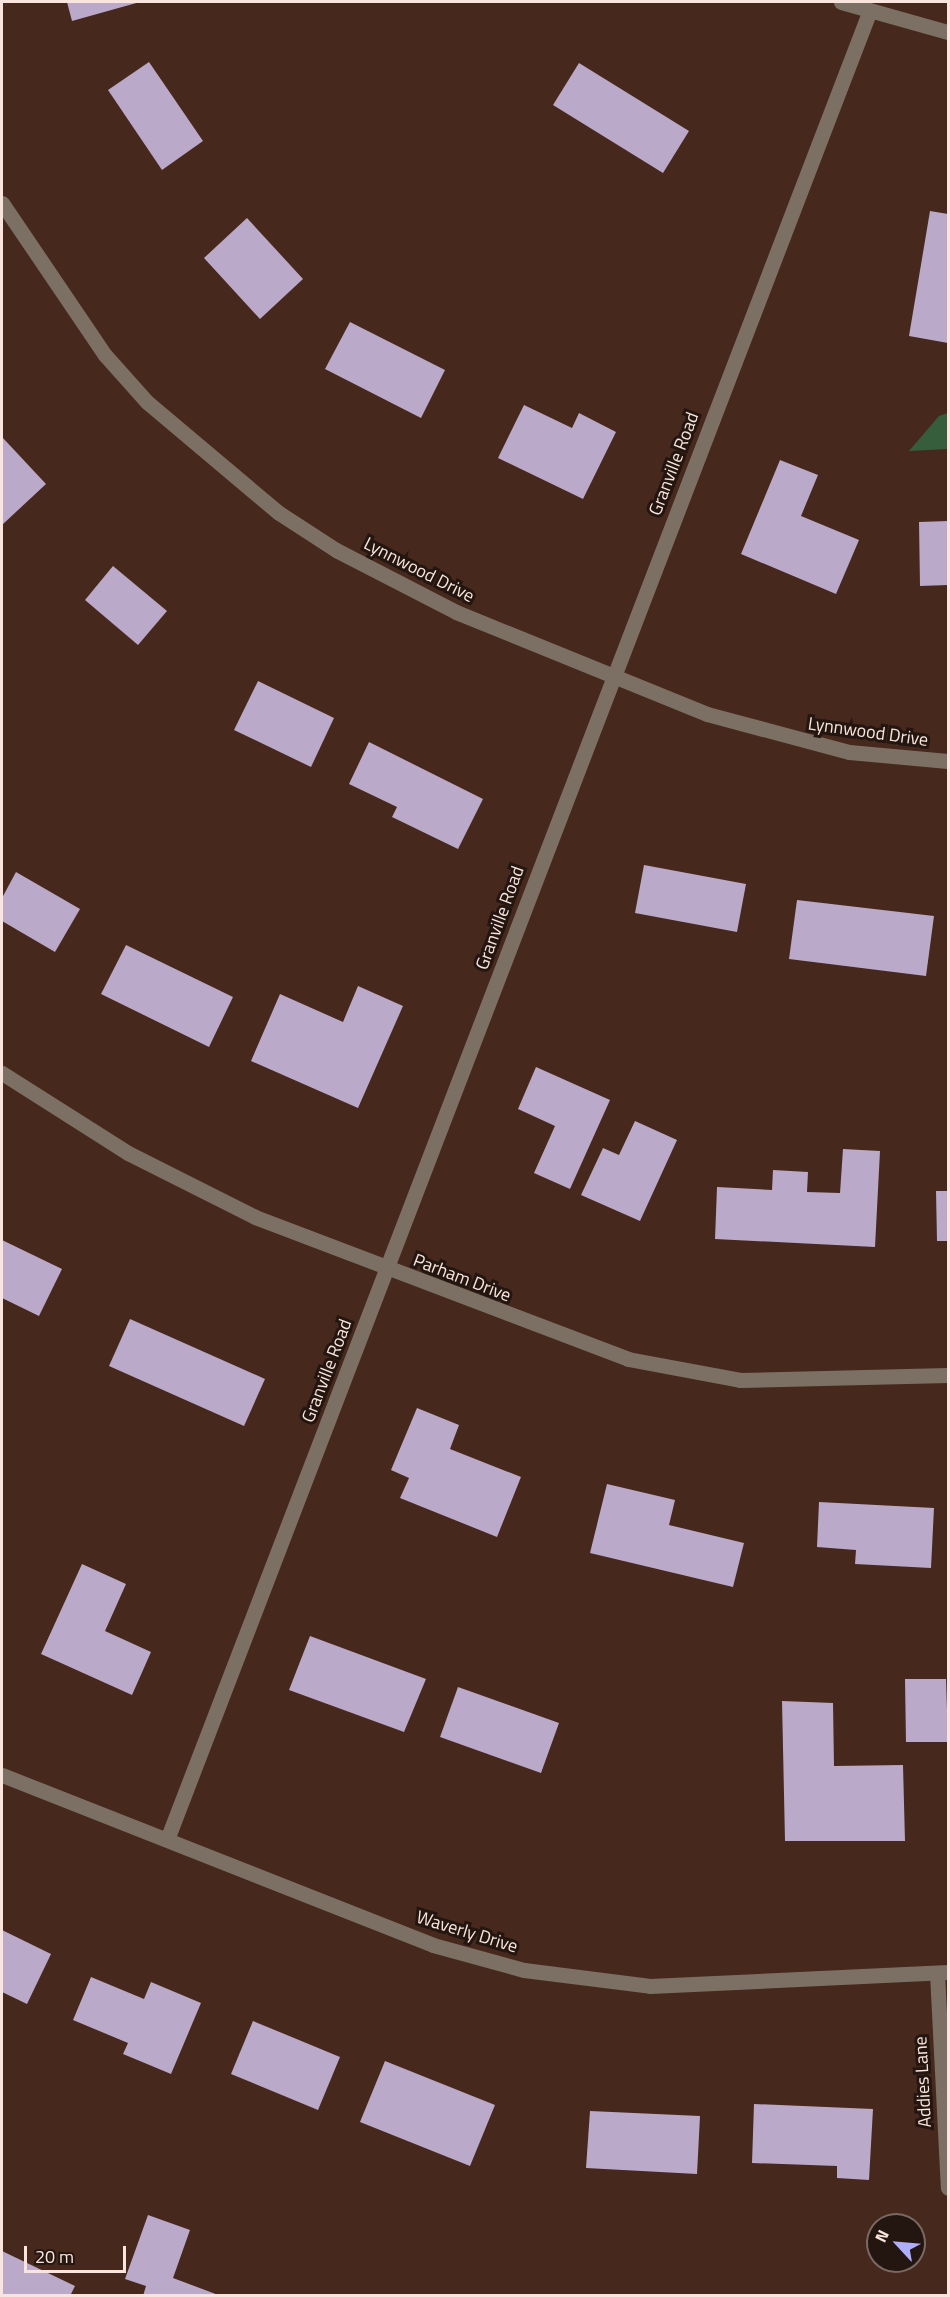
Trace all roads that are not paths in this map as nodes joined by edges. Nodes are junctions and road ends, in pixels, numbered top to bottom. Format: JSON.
{"nodes":[{"id":1,"x":841,"y":2,"type":"edge"},
{"id":2,"x":869,"y":13,"type":"junction"},
{"id":3,"x":948,"y":32,"type":"edge"},
{"id":4,"x":2,"y":203,"type":"edge"},
{"id":5,"x":613,"y":677,"type":"junction"},
{"id":6,"x":948,"y":761,"type":"edge"},
{"id":7,"x":2,"y":1073,"type":"edge"},
{"id":8,"x":387,"y":1270,"type":"junction"},
{"id":9,"x":948,"y":1375,"type":"edge"},
{"id":10,"x":2,"y":1775,"type":"edge"},
{"id":11,"x":168,"y":1837,"type":"junction"},
{"id":12,"x":943,"y":1972,"type":"edge"},
{"id":13,"x":948,"y":2188,"type":"edge"}],
"edges":[{"from":1,"to":2,"type":"street"},
{"from":2,"to":3,"type":"street"},
{"from":2,"to":5,"type":"street","name":"Granville Road"},
{"from":4,"to":5,"type":"street","name":"Lynnwood Drive"},
{"from":5,"to":6,"type":"street","name":"Lynnwood Drive"},
{"from":5,"to":8,"type":"street","name":"Granville Road"},
{"from":7,"to":8,"type":"street","name":"Parham Drive"},
{"from":8,"to":9,"type":"street","name":"Parham Drive"},
{"from":8,"to":11,"type":"street","name":"Granville Road"},
{"from":10,"to":11,"type":"street","name":"Waverly Drive"},
{"from":11,"to":12,"type":"street","name":"Waverly Drive"},
{"from":12,"to":13,"type":"street","name":"Addies Lane"}]}
